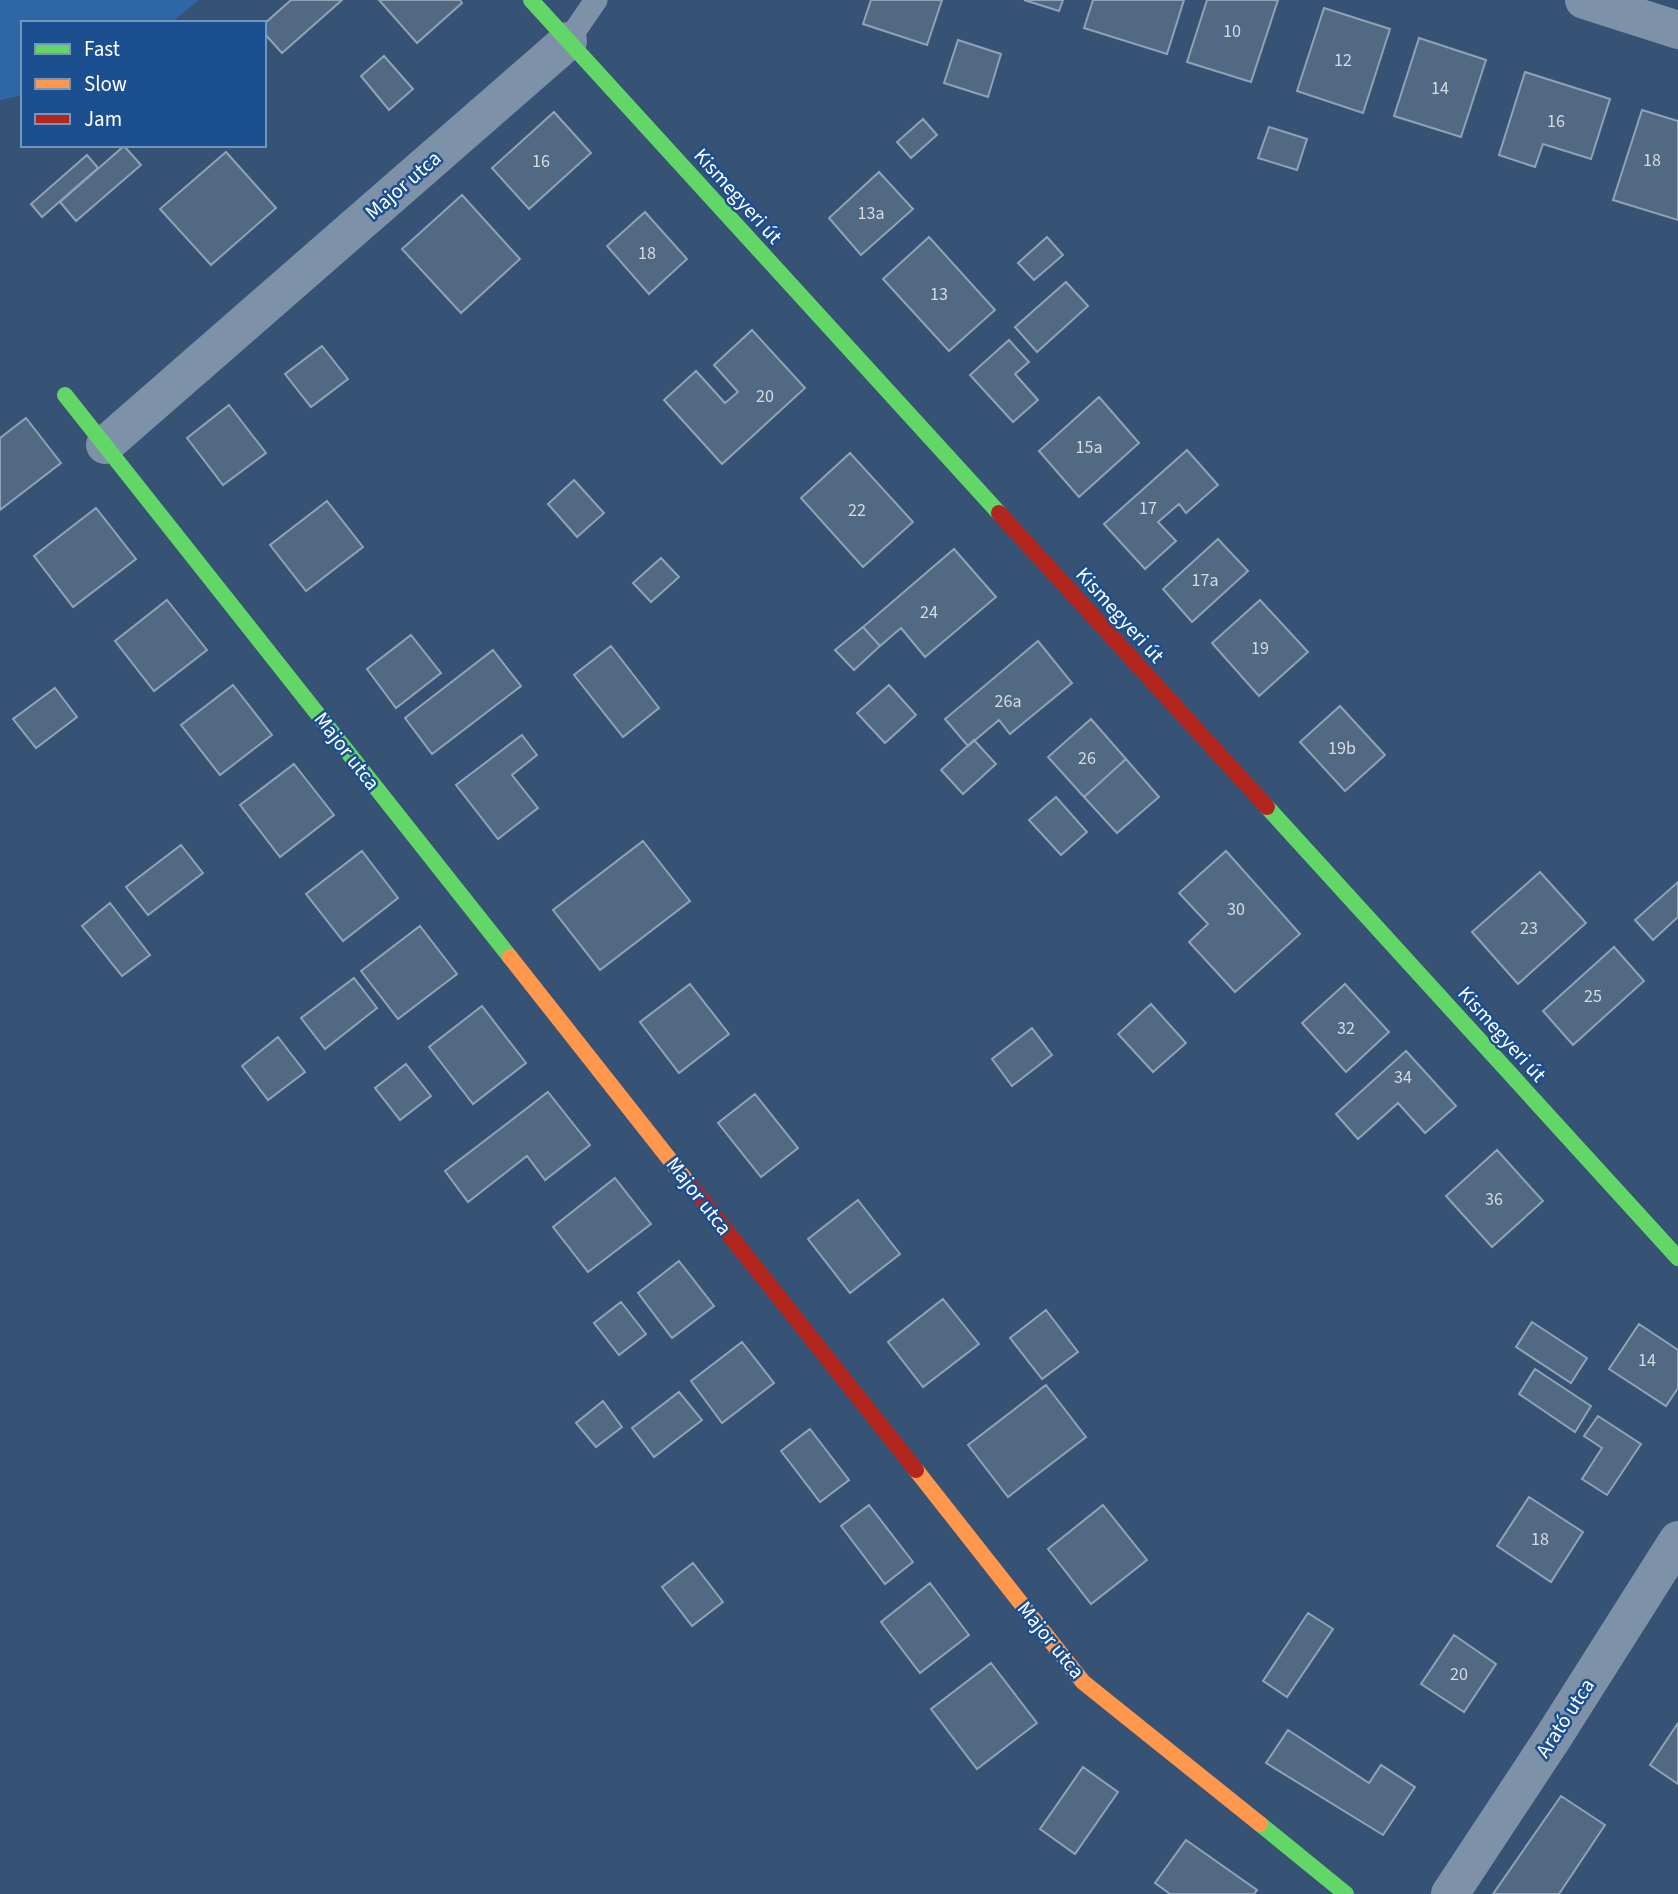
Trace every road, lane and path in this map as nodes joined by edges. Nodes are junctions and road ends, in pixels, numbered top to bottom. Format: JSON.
{"nodes":[{"id":1,"x":531,"y":0,"type":"edge"},
{"id":2,"x":596,"y":0,"type":"edge"},
{"id":3,"x":1584,"y":0,"type":"edge"},
{"id":4,"x":1678,"y":30,"type":"edge"},
{"id":5,"x":568,"y":41,"type":"junction"},
{"id":6,"x":65,"y":395,"type":"dead end"},
{"id":7,"x":105,"y":445,"type":"junction"},
{"id":8,"x":1678,"y":1258,"type":"edge"},
{"id":9,"x":1678,"y":1540,"type":"edge"},
{"id":10,"x":1346,"y":1894,"type":"edge"},
{"id":11,"x":1450,"y":1894,"type":"edge"}],
"edges":[{"from":1,"to":5,"type":"street","name":"Kismegyeri út"},
{"from":2,"to":5,"type":"lane","name":"Major utca"},
{"from":3,"to":4,"type":"street"},
{"from":5,"to":7,"type":"street","name":"Major utca"},
{"from":5,"to":8,"type":"street","name":"Kismegyeri út"},
{"from":6,"to":7,"type":"street","name":"Major utca"},
{"from":7,"to":10,"type":"street","name":"Major utca"},
{"from":9,"to":11,"type":"street","name":"Arató utca"}]}
